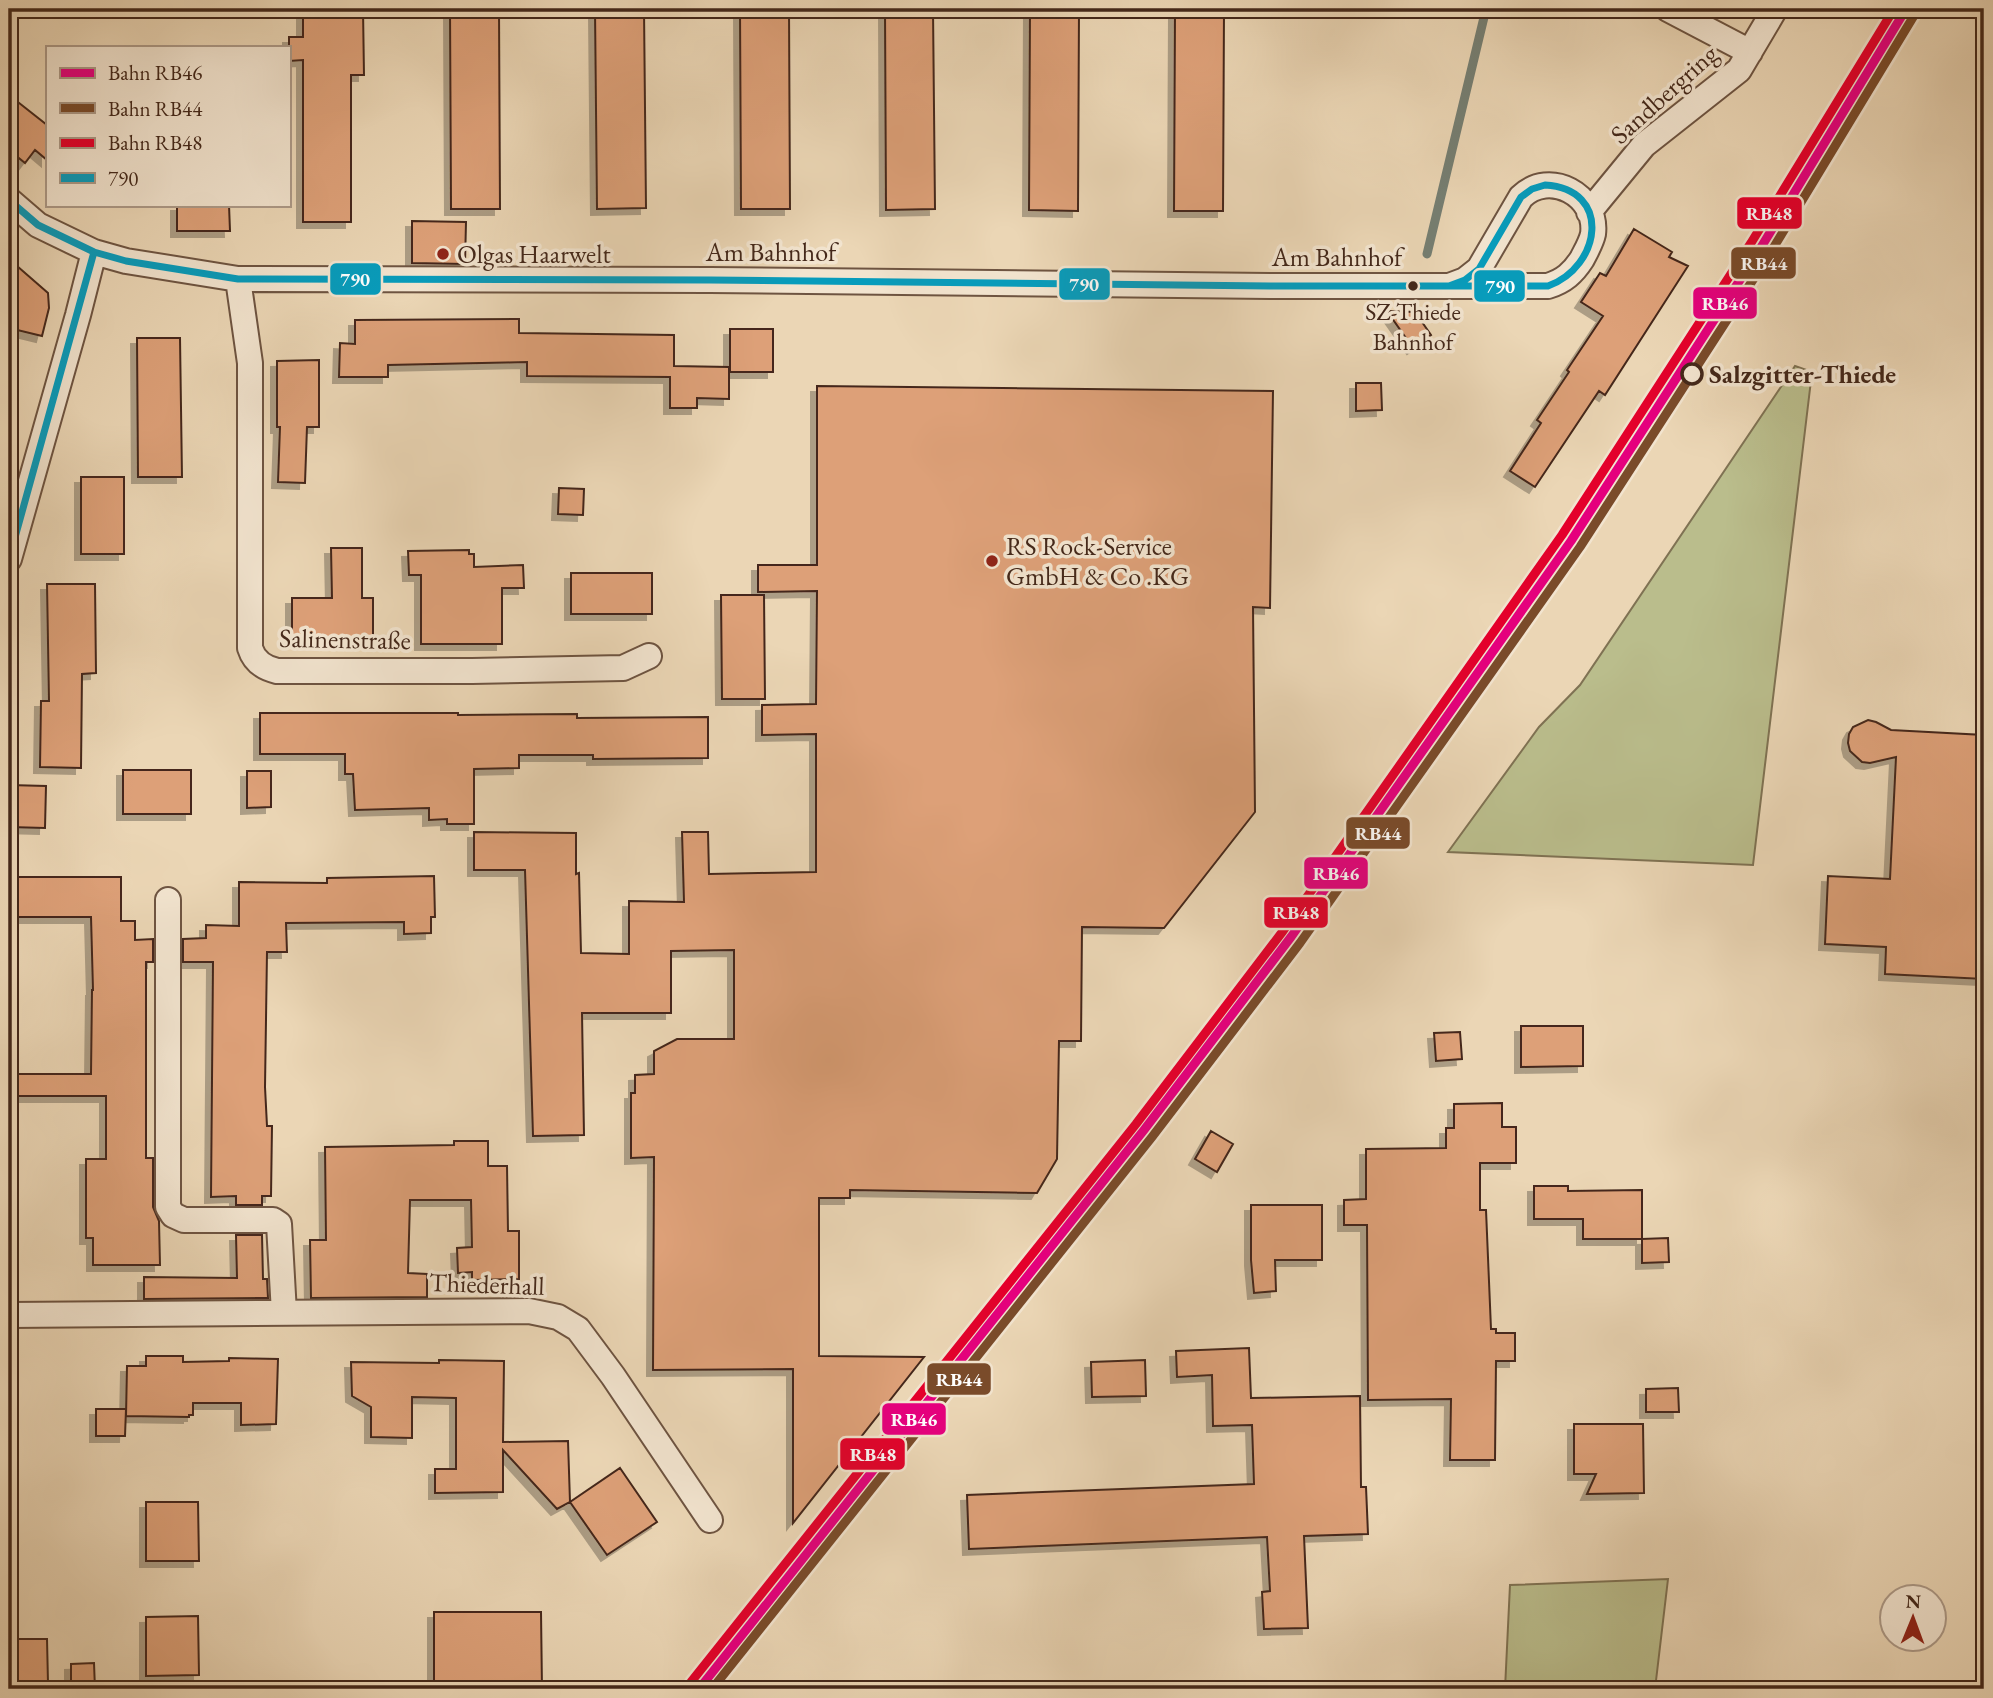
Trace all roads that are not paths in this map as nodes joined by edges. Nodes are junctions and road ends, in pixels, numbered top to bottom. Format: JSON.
{"nodes":[{"id":1,"x":1668,"y":9,"type":"edge"},
{"id":2,"x":1775,"y":9,"type":"edge"},
{"id":3,"x":1750,"y":51,"type":"junction"},
{"id":4,"x":9,"y":200,"type":"edge"},
{"id":5,"x":1589,"y":212,"type":"junction"},
{"id":6,"x":94,"y":251,"type":"junction"},
{"id":7,"x":238,"y":279,"type":"junction"},
{"id":8,"x":1449,"y":286,"type":"junction"},
{"id":9,"x":9,"y":559,"type":"edge"},
{"id":10,"x":649,"y":656,"type":"dead end"},
{"id":11,"x":168,"y":900,"type":"dead end"},
{"id":12,"x":284,"y":1313,"type":"junction"},
{"id":13,"x":9,"y":1315,"type":"edge"},
{"id":14,"x":710,"y":1520,"type":"dead end"}],
"edges":[{"from":1,"to":3,"type":"street","name":"Sandbergring"},
{"from":2,"to":3,"type":"street","name":"Sandbergring"},
{"from":3,"to":5,"type":"street","name":"Sandbergring"},
{"from":4,"to":6,"type":"street","name":"Am Bahnhof"},
{"from":5,"to":8,"type":"street","name":"Am Bahnhof"},
{"from":5,"to":8,"type":"street"},
{"from":6,"to":7,"type":"street","name":"Am Bahnhof"},
{"from":6,"to":9,"type":"street"},
{"from":7,"to":8,"type":"street","name":"Am Bahnhof"},
{"from":7,"to":10,"type":"street","name":"Salinenstraße"},
{"from":11,"to":12,"type":"street"},
{"from":12,"to":13,"type":"street","name":"Thiederhall"},
{"from":12,"to":14,"type":"street","name":"Thiederhall"}]}
